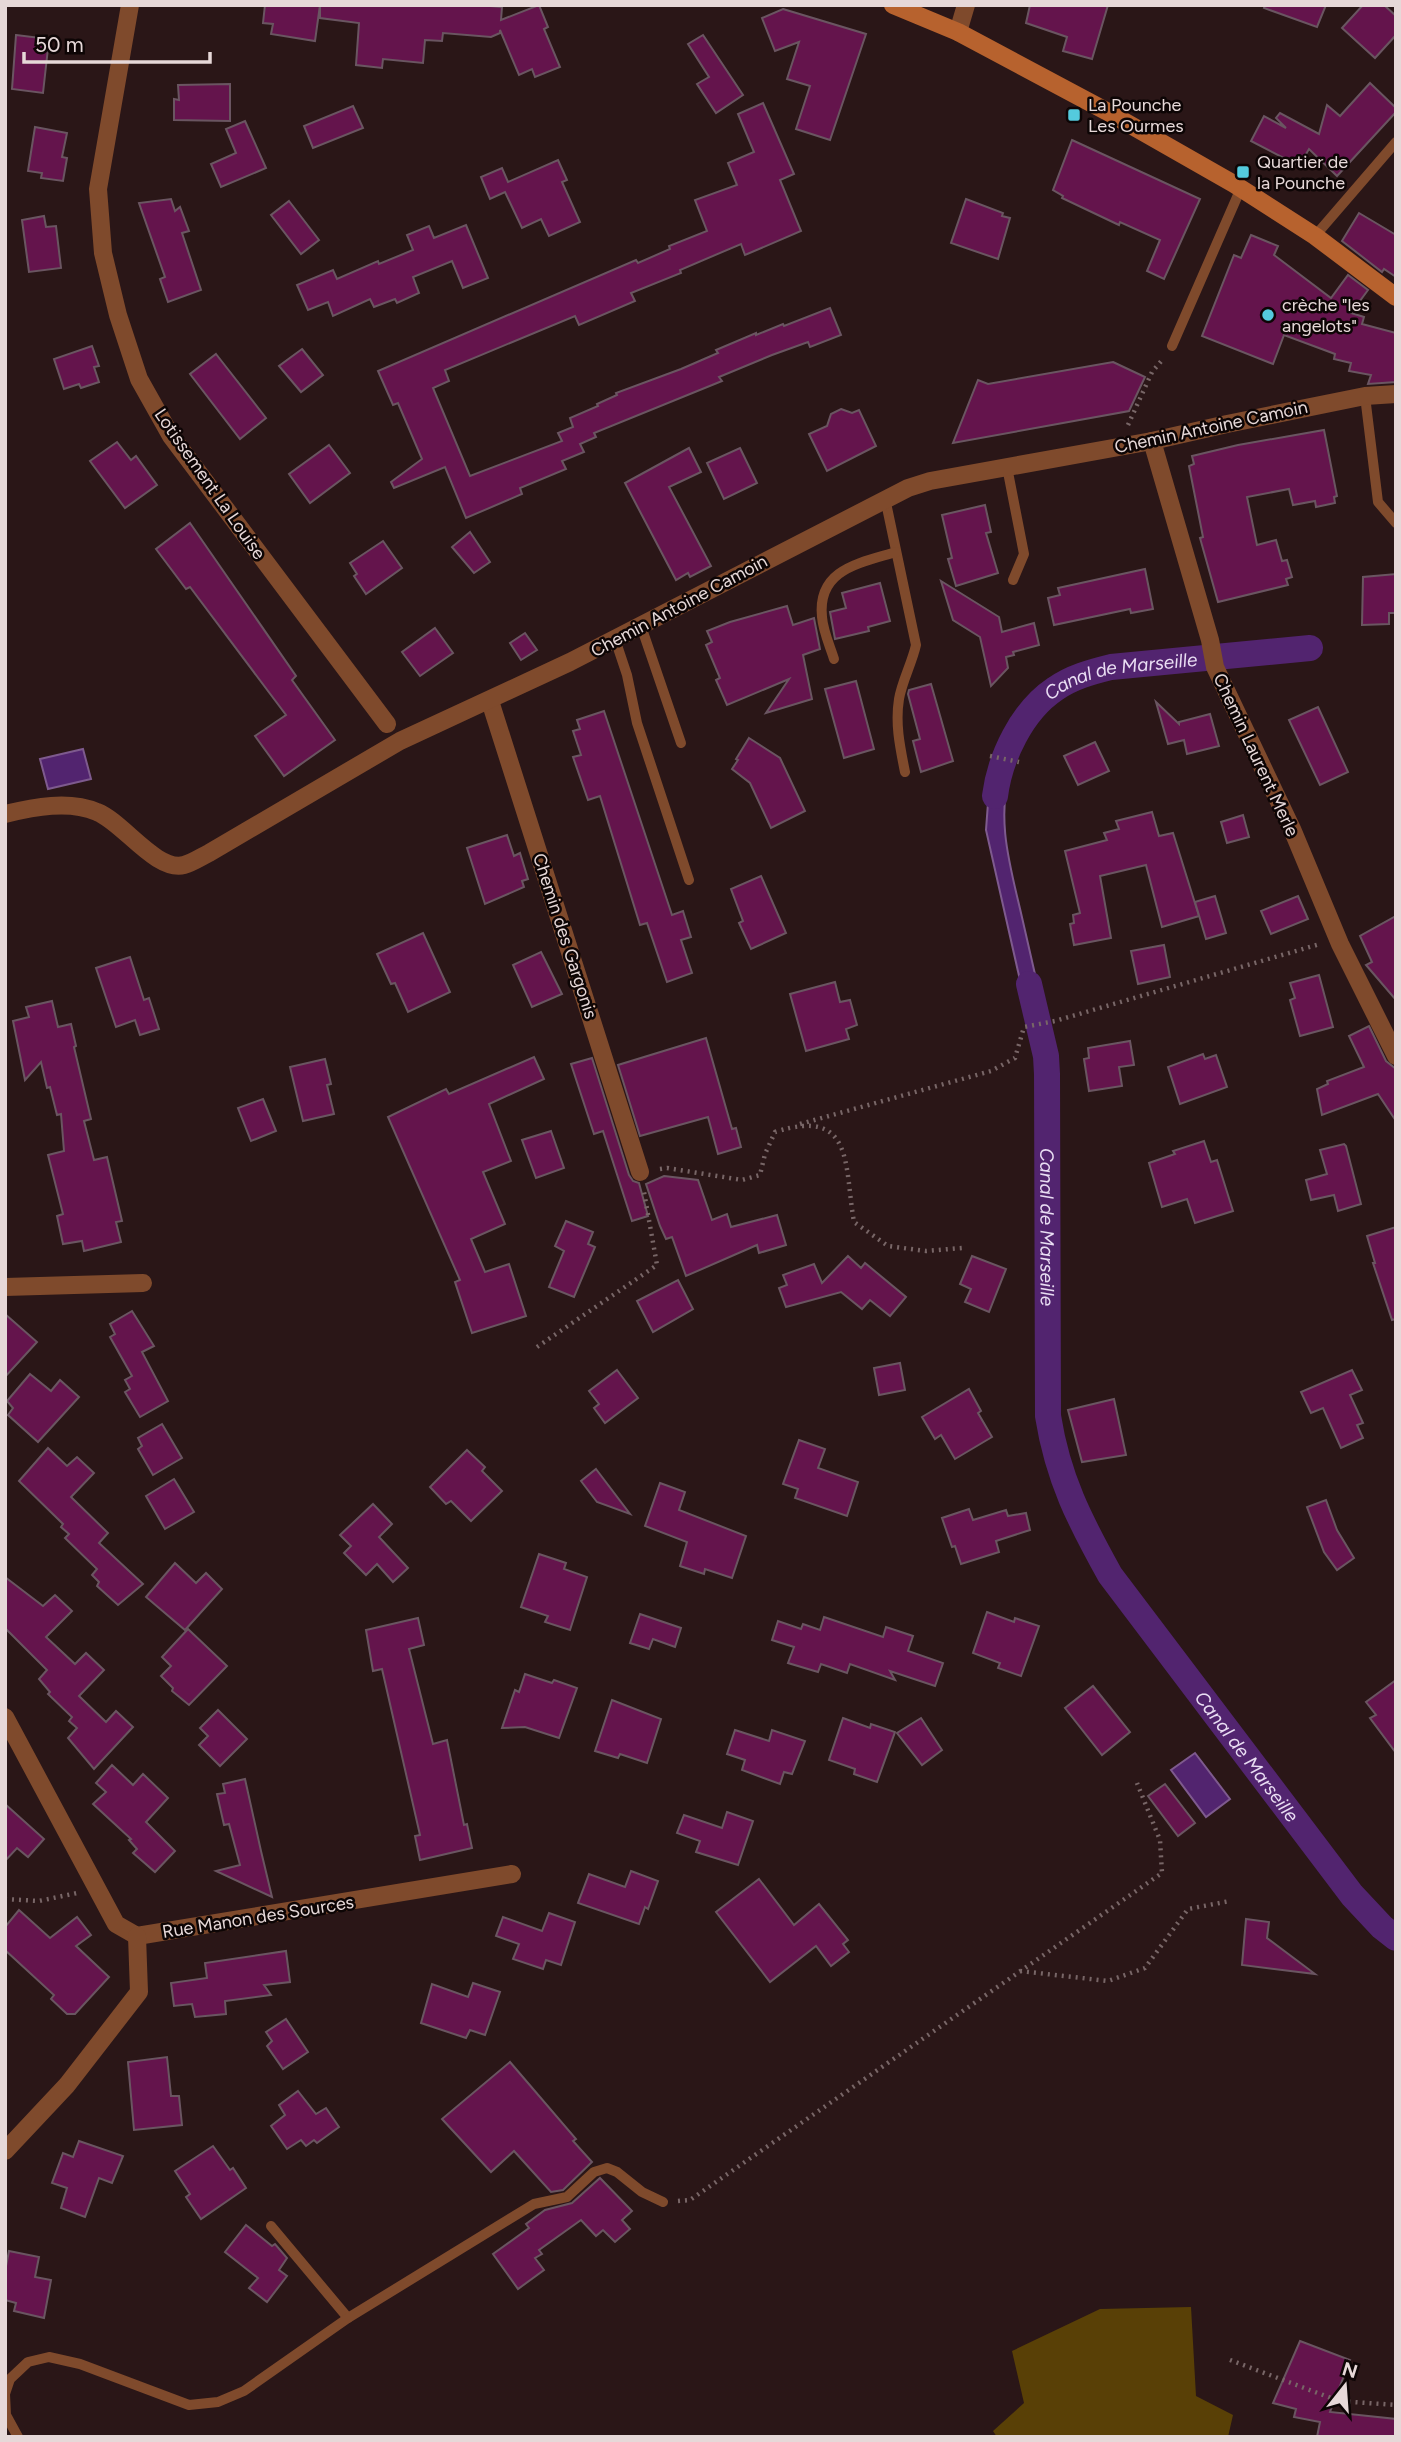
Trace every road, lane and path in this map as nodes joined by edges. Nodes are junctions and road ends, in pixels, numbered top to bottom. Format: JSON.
{"nodes":[{"id":1,"x":130,"y":5,"type":"edge"},
{"id":2,"x":893,"y":5,"type":"edge"},
{"id":3,"x":966,"y":5,"type":"edge"},
{"id":4,"x":958,"y":32,"type":"junction"},
{"id":5,"x":1396,"y":142,"type":"edge"},
{"id":6,"x":1241,"y":188,"type":"junction"},
{"id":7,"x":1315,"y":236,"type":"junction"},
{"id":8,"x":1396,"y":298,"type":"edge"},
{"id":9,"x":1172,"y":346,"type":"joint"},
{"id":10,"x":1396,"y":394,"type":"edge"},
{"id":11,"x":1365,"y":396,"type":"junction"},
{"id":12,"x":1143,"y":443,"type":"junction"},
{"id":13,"x":1007,"y":467,"type":"junction"},
{"id":14,"x":885,"y":498,"type":"junction"},
{"id":15,"x":1396,"y":523,"type":"edge"},
{"id":16,"x":896,"y":552,"type":"junction"},
{"id":17,"x":1013,"y":580,"type":"dead end"},
{"id":18,"x":641,"y":626,"type":"junction"},
{"id":19,"x":615,"y":639,"type":"junction"},
{"id":20,"x":834,"y":659,"type":"dead end"},
{"id":21,"x":490,"y":701,"type":"junction"},
{"id":22,"x":387,"y":724,"type":"dead end"},
{"id":23,"x":681,"y":743,"type":"dead end"},
{"id":24,"x":990,"y":755,"type":"dead end"},
{"id":25,"x":1019,"y":762,"type":"dead end"},
{"id":26,"x":905,"y":772,"type":"dead end"},
{"id":27,"x":6,"y":813,"type":"edge"},
{"id":28,"x":689,"y":880,"type":"dead end"},
{"id":29,"x":1337,"y":939,"type":"junction"},
{"id":30,"x":1396,"y":1056,"type":"edge"},
{"id":31,"x":794,"y":1126,"type":"junction"},
{"id":32,"x":640,"y":1172,"type":"junction"},
{"id":33,"x":962,"y":1248,"type":"dead end"},
{"id":34,"x":142,"y":1283,"type":"dead end"},
{"id":35,"x":5,"y":1287,"type":"edge"},
{"id":36,"x":537,"y":1347,"type":"dead end"},
{"id":37,"x":5,"y":1717,"type":"edge"},
{"id":38,"x":1137,"y":1783,"type":"dead end"},
{"id":39,"x":512,"y":1874,"type":"dead end"},
{"id":40,"x":97,"y":1888,"type":"junction"},
{"id":41,"x":5,"y":1899,"type":"edge"},
{"id":42,"x":1230,"y":1901,"type":"dead end"},
{"id":43,"x":137,"y":1936,"type":"junction"},
{"id":44,"x":1019,"y":1971,"type":"junction"},
{"id":45,"x":5,"y":2151,"type":"edge"},
{"id":46,"x":663,"y":2202,"type":"joint"},
{"id":47,"x":271,"y":2226,"type":"dead end"},
{"id":48,"x":348,"y":2318,"type":"junction"},
{"id":49,"x":1230,"y":2360,"type":"dead end"},
{"id":50,"x":1396,"y":2404,"type":"edge"},
{"id":51,"x":18,"y":2437,"type":"edge"}],
"edges":[{"from":1,"to":22,"type":"street","name":"Lotissement La Louise"},
{"from":2,"to":4,"type":"street"},
{"from":3,"to":4,"type":"street"},
{"from":4,"to":6,"type":"street"},
{"from":5,"to":7,"type":"lane"},
{"from":6,"to":7,"type":"street"},
{"from":6,"to":9,"type":"lane"},
{"from":7,"to":8,"type":"street"},
{"from":9,"to":12,"type":"path"},
{"from":10,"to":11,"type":"street","name":"Chemin Antoine Camoin"},
{"from":11,"to":12,"type":"street","name":"Chemin Antoine Camoin"},
{"from":11,"to":15,"type":"lane"},
{"from":12,"to":13,"type":"street","name":"Chemin Antoine Camoin"},
{"from":12,"to":29,"type":"street","name":"Chemin Laurent Merle"},
{"from":13,"to":14,"type":"street","name":"Chemin Antoine Camoin"},
{"from":13,"to":17,"type":"lane"},
{"from":14,"to":16,"type":"lane"},
{"from":14,"to":18,"type":"street","name":"Chemin Antoine Camoin"},
{"from":16,"to":20,"type":"lane"},
{"from":16,"to":26,"type":"lane"},
{"from":18,"to":19,"type":"street","name":"Chemin Antoine Camoin"},
{"from":18,"to":23,"type":"lane"},
{"from":19,"to":21,"type":"street","name":"Chemin Antoine Camoin"},
{"from":19,"to":28,"type":"lane"},
{"from":21,"to":27,"type":"street","name":"Chemin Antoine Camoin"},
{"from":21,"to":32,"type":"street","name":"Chemin des Gargonis"},
{"from":24,"to":25,"type":"path"},
{"from":29,"to":30,"type":"street","name":"Chemin Laurent Merle"},
{"from":29,"to":31,"type":"path"},
{"from":31,"to":32,"type":"path"},
{"from":31,"to":33,"type":"path"},
{"from":32,"to":36,"type":"path"},
{"from":34,"to":35,"type":"street"},
{"from":37,"to":40,"type":"street","name":"Rue Manon des Sources"},
{"from":38,"to":44,"type":"path"},
{"from":39,"to":43,"type":"street","name":"Rue Manon des Sources"},
{"from":40,"to":41,"type":"path"},
{"from":40,"to":43,"type":"street","name":"Rue Manon des Sources"},
{"from":42,"to":44,"type":"path"},
{"from":43,"to":45,"type":"street","name":"Rue Manon des Sources"},
{"from":44,"to":46,"type":"path"},
{"from":46,"to":48,"type":"lane"},
{"from":47,"to":48,"type":"lane"},
{"from":48,"to":51,"type":"lane"},
{"from":49,"to":50,"type":"path"}]}
